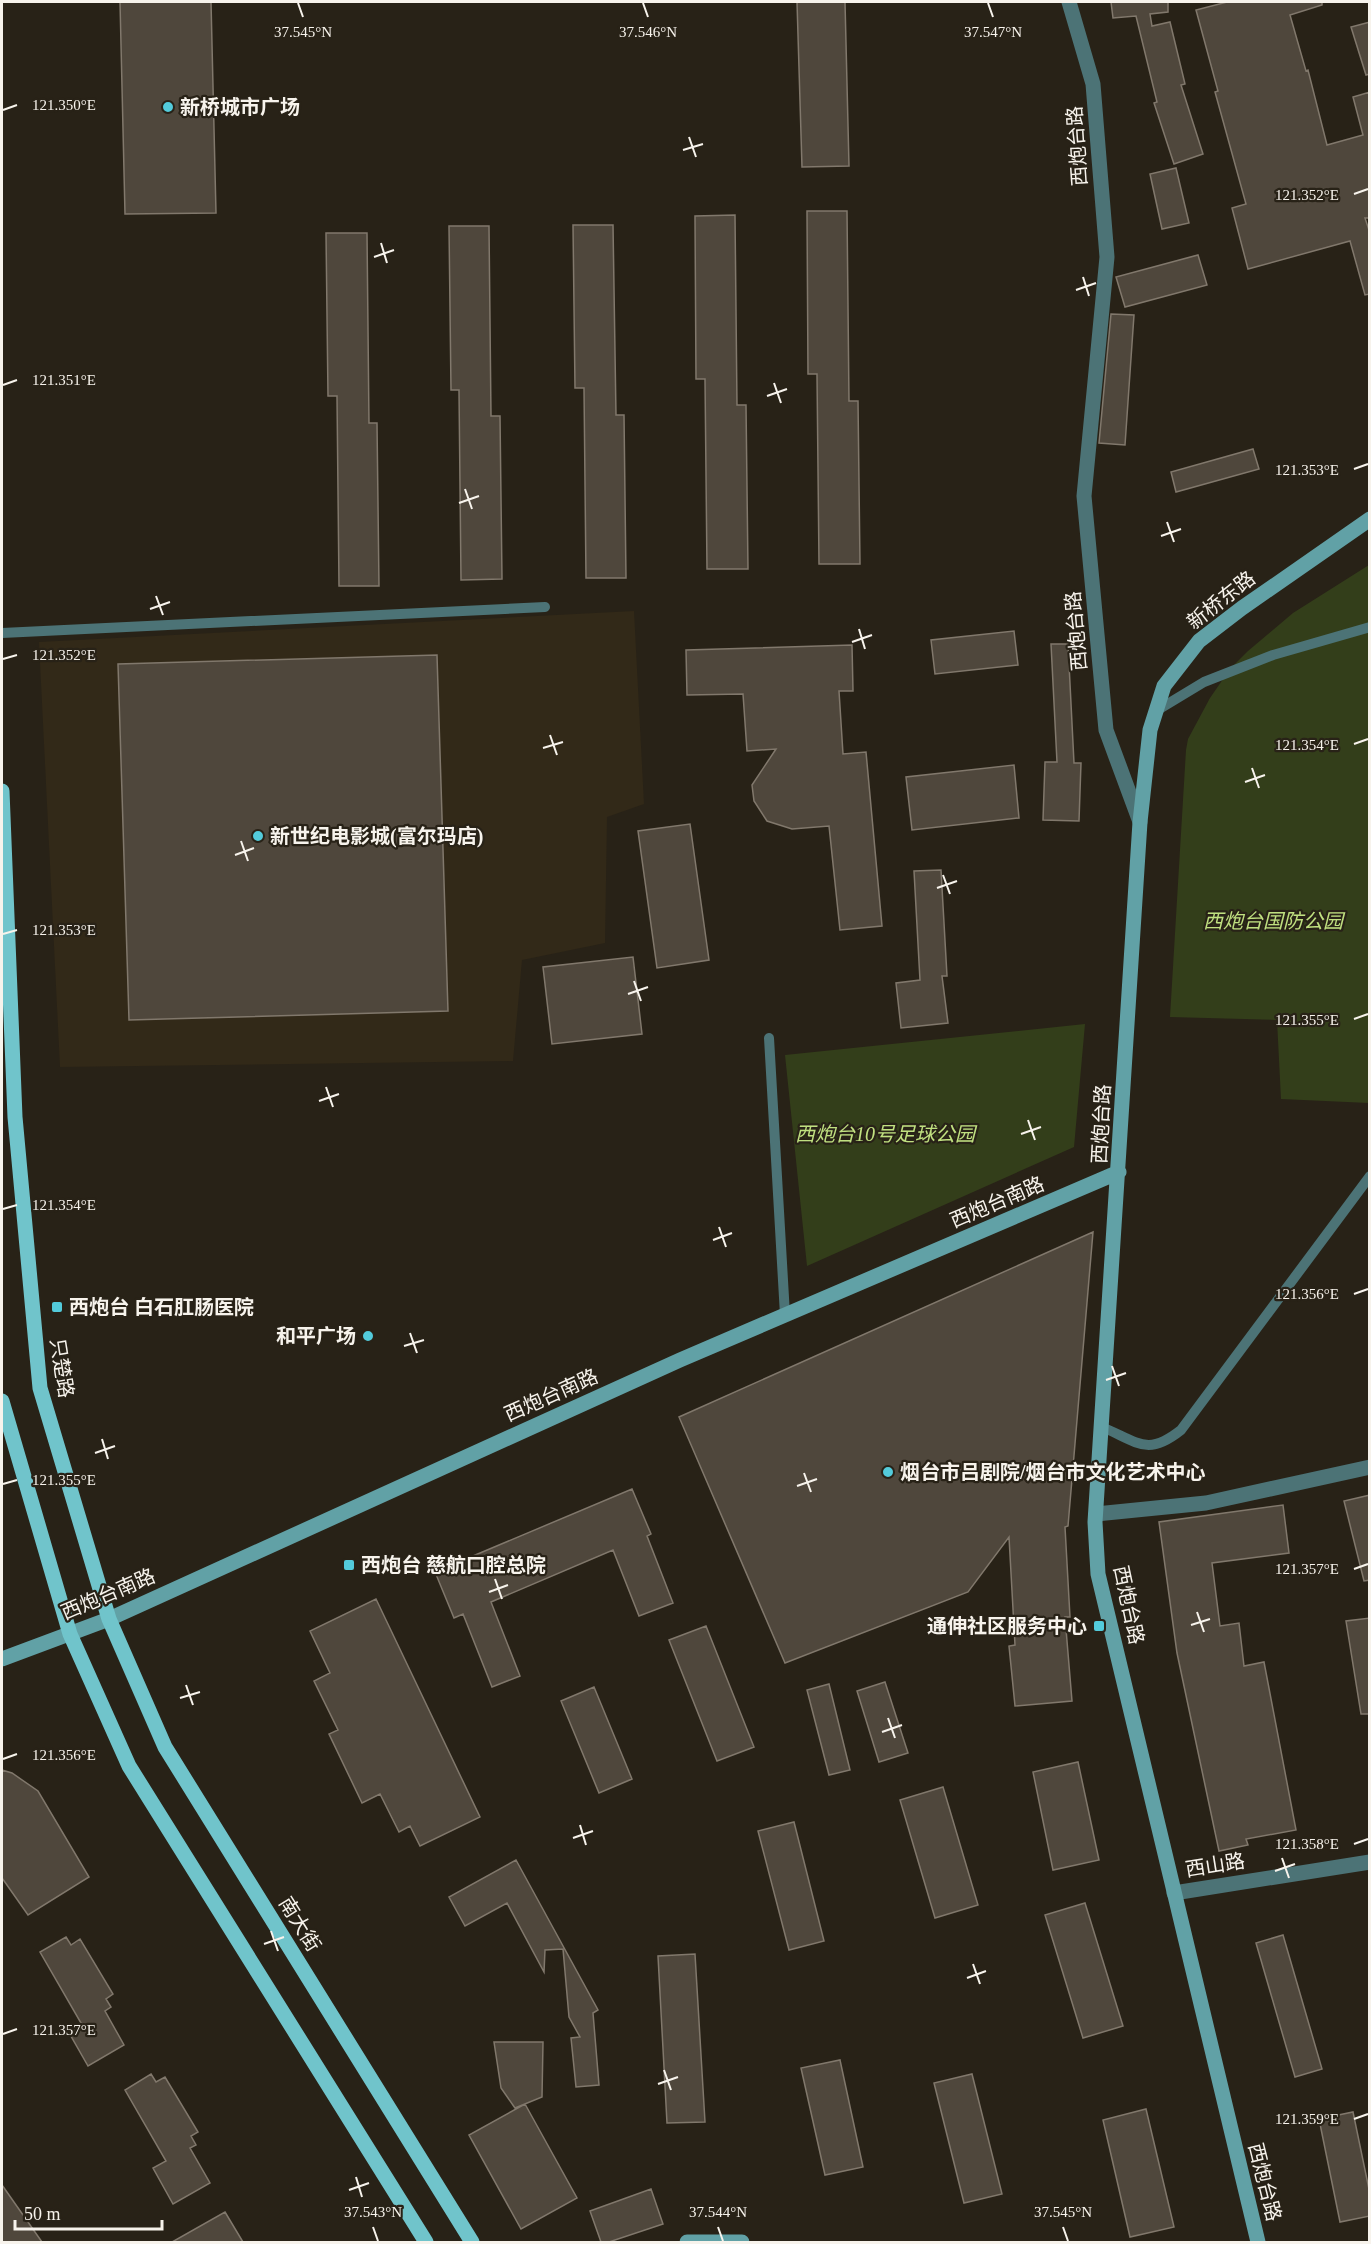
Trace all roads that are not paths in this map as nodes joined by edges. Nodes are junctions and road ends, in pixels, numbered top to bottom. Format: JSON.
{"nodes":[{"id":1,"x":1069,"y":2,"type":"edge"},
{"id":2,"x":1370,"y":519,"type":"edge"},
{"id":3,"x":546,"y":607,"type":"dead end"},
{"id":4,"x":1370,"y":627,"type":"edge"},
{"id":5,"x":2,"y":633,"type":"edge"},
{"id":6,"x":1156,"y":711,"type":"junction"},
{"id":7,"x":2,"y":791,"type":"edge"},
{"id":8,"x":1140,"y":822,"type":"junction"},
{"id":9,"x":769,"y":1038,"type":"dead end"},
{"id":10,"x":1119,"y":1172,"type":"junction"},
{"id":11,"x":1370,"y":1176,"type":"edge"},
{"id":12,"x":785,"y":1315,"type":"junction"},
{"id":13,"x":2,"y":1401,"type":"edge"},
{"id":14,"x":1102,"y":1427,"type":"junction"},
{"id":15,"x":1370,"y":1467,"type":"edge"},
{"id":16,"x":1096,"y":1514,"type":"junction"},
{"id":17,"x":109,"y":1619,"type":"junction"},
{"id":18,"x":70,"y":1634,"type":"junction"},
{"id":19,"x":2,"y":1659,"type":"edge"},
{"id":20,"x":1370,"y":1862,"type":"edge"},
{"id":21,"x":1174,"y":1893,"type":"junction"},
{"id":22,"x":426,"y":2242,"type":"edge"},
{"id":23,"x":472,"y":2242,"type":"edge"},
{"id":24,"x":687,"y":2242,"type":"edge"},
{"id":25,"x":742,"y":2242,"type":"edge"},
{"id":26,"x":1258,"y":2242,"type":"edge"}],
"edges":[{"from":1,"to":8,"type":"street","name":"西炮台路"},
{"from":2,"to":6,"type":"street","name":"新桥东路"},
{"from":3,"to":5,"type":"lane"},
{"from":4,"to":6,"type":"lane"},
{"from":6,"to":8,"type":"street","name":"新桥东路"},
{"from":7,"to":17,"type":"main road","name":"只楚路"},
{"from":8,"to":10,"type":"street","name":"西炮台路"},
{"from":9,"to":12,"type":"lane"},
{"from":10,"to":12,"type":"street","name":"西炮台南路"},
{"from":10,"to":14,"type":"street","name":"西炮台路"},
{"from":11,"to":14,"type":"lane"},
{"from":12,"to":17,"type":"street","name":"西炮台南路"},
{"from":13,"to":18,"type":"main road"},
{"from":14,"to":16,"type":"street","name":"西炮台路"},
{"from":15,"to":16,"type":"street"},
{"from":16,"to":21,"type":"street","name":"西炮台路"},
{"from":17,"to":18,"type":"street","name":"西炮台南路"},
{"from":17,"to":23,"type":"main road","name":"南大街"},
{"from":18,"to":19,"type":"street","name":"西炮台南路"},
{"from":18,"to":22,"type":"main road"},
{"from":20,"to":21,"type":"street","name":"西山路"},
{"from":21,"to":26,"type":"street","name":"西炮台路"},
{"from":24,"to":25,"type":"street"}]}
